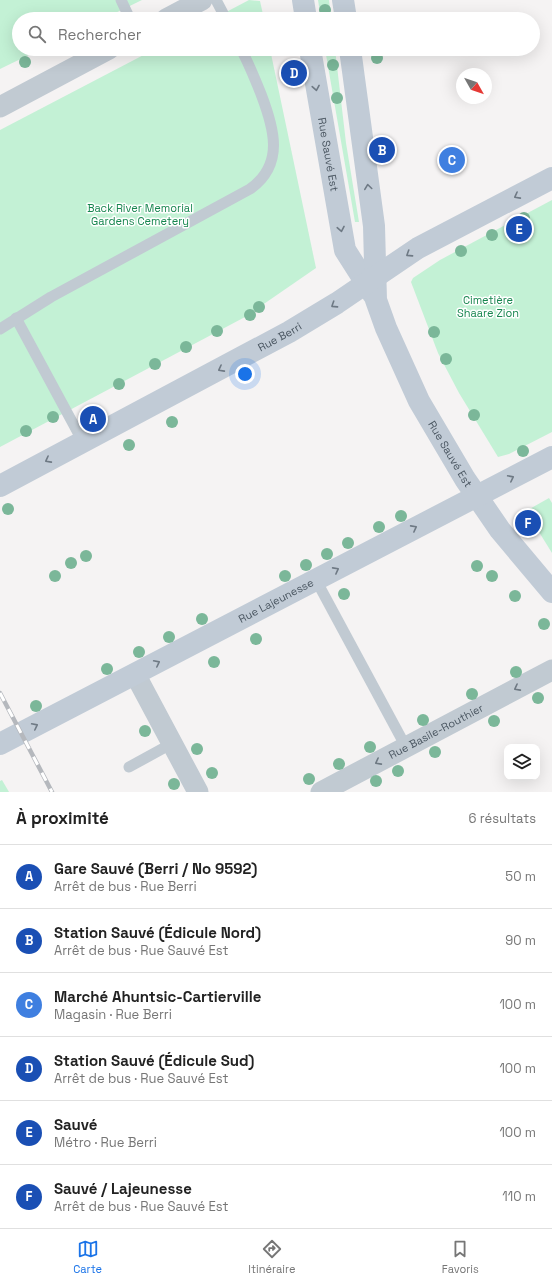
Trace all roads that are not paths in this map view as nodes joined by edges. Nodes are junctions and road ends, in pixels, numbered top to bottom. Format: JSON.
{"nodes":[{"id":1,"x":121,"y":0,"type":"edge"},
{"id":2,"x":202,"y":0,"type":"edge"},
{"id":3,"x":216,"y":0,"type":"edge"},
{"id":4,"x":303,"y":0,"type":"edge"},
{"id":5,"x":343,"y":0,"type":"edge"},
{"id":6,"x":127,"y":12,"type":"edge"},
{"id":7,"x":179,"y":12,"type":"edge"},
{"id":8,"x":222,"y":12,"type":"edge"},
{"id":9,"x":305,"y":12,"type":"edge"},
{"id":10,"x":345,"y":12,"type":"edge"},
{"id":11,"x":96,"y":56,"type":"edge"},
{"id":12,"x":244,"y":56,"type":"edge"},
{"id":13,"x":311,"y":56,"type":"edge"},
{"id":14,"x":351,"y":56,"type":"edge"},
{"id":15,"x":0,"y":107,"type":"edge"},
{"id":16,"x":552,"y":178,"type":"edge"},
{"id":17,"x":373,"y":286,"type":"junction"},
{"id":18,"x":16,"y":318,"type":"junction"},
{"id":19,"x":0,"y":329,"type":"edge"},
{"id":20,"x":83,"y":442,"type":"junction"},
{"id":21,"x":552,"y":457,"type":"edge"},
{"id":22,"x":0,"y":486,"type":"edge"},
{"id":23,"x":476,"y":495,"type":"junction"},
{"id":24,"x":316,"y":580,"type":"junction"},
{"id":25,"x":552,"y":591,"type":"edge"},
{"id":26,"x":552,"y":670,"type":"edge"},
{"id":27,"x":135,"y":674,"type":"junction"},
{"id":28,"x":0,"y":744,"type":"edge"},
{"id":29,"x":171,"y":744,"type":"junction"},
{"id":30,"x":406,"y":747,"type":"junction"},
{"id":31,"x":128,"y":767,"type":"dead end"},
{"id":32,"x":198,"y":792,"type":"edge"},
{"id":33,"x":320,"y":792,"type":"edge"}],
"edges":[{"from":1,"to":6,"type":"lane"},
{"from":2,"to":7,"type":"street"},
{"from":3,"to":8,"type":"lane"},
{"from":4,"to":9,"type":"main road"},
{"from":5,"to":10,"type":"main road"},
{"from":11,"to":15,"type":"street"},
{"from":12,"to":18,"type":"lane"},
{"from":13,"to":17,"type":"main road","name":"Rue Sauvé Est","one_way":true},
{"from":17,"to":14,"type":"main road","name":"Rue Sauvé Est","one_way":true},
{"from":16,"to":17,"type":"main road","name":"Rue Berri","one_way":true},
{"from":17,"to":20,"type":"main road","name":"Rue Berri","one_way":true},
{"from":17,"to":23,"type":"main road","name":"Rue Sauvé Est"},
{"from":18,"to":19,"type":"lane"},
{"from":18,"to":20,"type":"lane"},
{"from":20,"to":22,"type":"main road","name":"Rue Berri","one_way":true},
{"from":23,"to":21,"type":"main road","name":"Rue Lajeunesse","one_way":true},
{"from":24,"to":23,"type":"main road","name":"Rue Lajeunesse","one_way":true},
{"from":23,"to":25,"type":"main road","name":"Rue Sauvé Est"},
{"from":27,"to":24,"type":"main road","name":"Rue Lajeunesse","one_way":true},
{"from":24,"to":30,"type":"lane"},
{"from":26,"to":30,"type":"street","name":"Rue Basile-Routhier","one_way":true},
{"from":28,"to":27,"type":"main road","name":"Rue Lajeunesse","one_way":true},
{"from":27,"to":29,"type":"street"},
{"from":29,"to":31,"type":"lane"},
{"from":29,"to":32,"type":"street"},
{"from":30,"to":33,"type":"street","name":"Rue Basile-Routhier","one_way":true}]}
